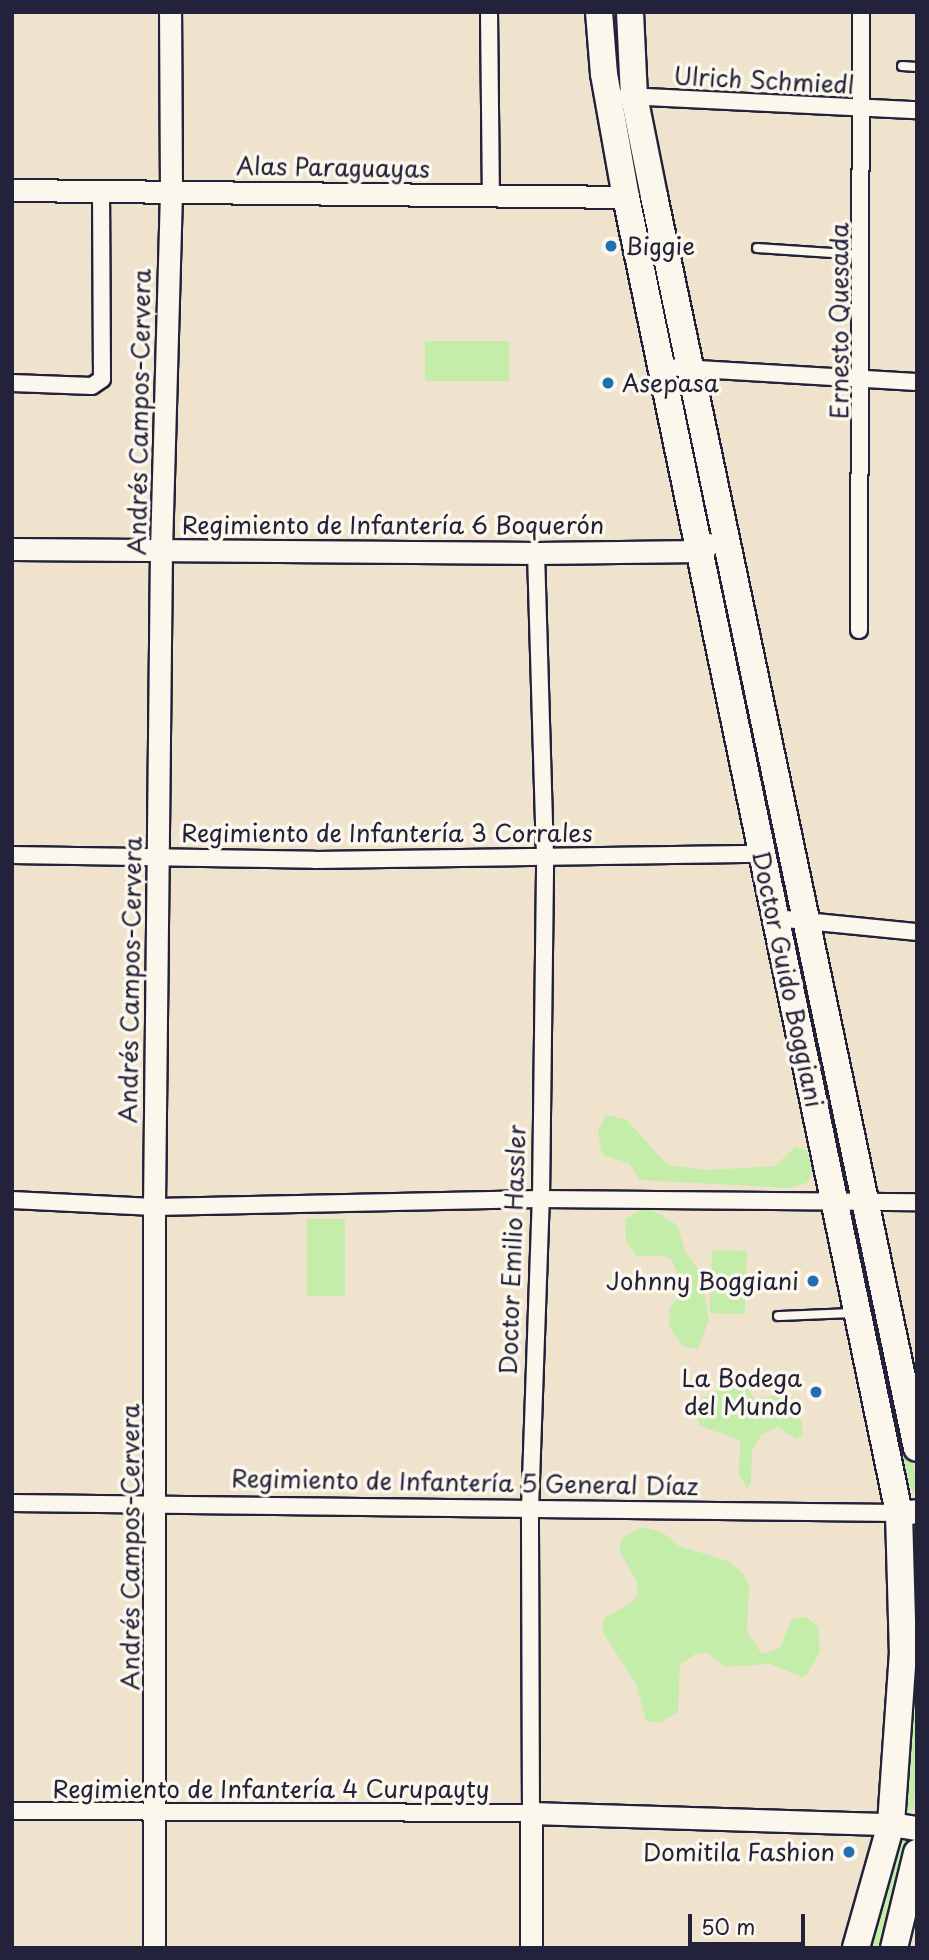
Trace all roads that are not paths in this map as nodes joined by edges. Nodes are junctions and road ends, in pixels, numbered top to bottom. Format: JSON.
{"nodes":[{"id":1,"x":170,"y":12,"type":"edge"},
{"id":2,"x":489,"y":12,"type":"edge"},
{"id":3,"x":599,"y":12,"type":"edge"},
{"id":4,"x":630,"y":12,"type":"edge"},
{"id":5,"x":861,"y":12,"type":"edge"},
{"id":6,"x":902,"y":66,"type":"dead end"},
{"id":7,"x":917,"y":67,"type":"edge"},
{"id":8,"x":622,"y":96,"type":"junction"},
{"id":9,"x":862,"y":107,"type":"junction"},
{"id":10,"x":917,"y":110,"type":"edge"},
{"id":11,"x":12,"y":190,"type":"edge"},
{"id":12,"x":101,"y":191,"type":"junction"},
{"id":13,"x":171,"y":192,"type":"junction"},
{"id":14,"x":491,"y":196,"type":"junction"},
{"id":15,"x":654,"y":196,"type":"junction"},
{"id":16,"x":626,"y":197,"type":"junction"},
{"id":17,"x":757,"y":248,"type":"dead end"},
{"id":18,"x":862,"y":255,"type":"junction"},
{"id":19,"x":690,"y":366,"type":"junction"},
{"id":20,"x":664,"y":367,"type":"junction"},
{"id":21,"x":862,"y":379,"type":"junction"},
{"id":22,"x":917,"y":382,"type":"edge"},
{"id":23,"x":12,"y":383,"type":"edge"},
{"id":24,"x":728,"y":544,"type":"junction"},
{"id":25,"x":12,"y":549,"type":"edge"},
{"id":26,"x":161,"y":550,"type":"junction"},
{"id":27,"x":702,"y":551,"type":"junction"},
{"id":28,"x":536,"y":553,"type":"junction"},
{"id":29,"x":859,"y":630,"type":"dead end"},
{"id":30,"x":762,"y":854,"type":"junction"},
{"id":31,"x":12,"y":855,"type":"edge"},
{"id":32,"x":545,"y":856,"type":"junction"},
{"id":33,"x":157,"y":857,"type":"junction"},
{"id":34,"x":776,"y":918,"type":"junction"},
{"id":35,"x":805,"y":922,"type":"junction"},
{"id":36,"x":917,"y":932,"type":"edge"},
{"id":37,"x":541,"y":1199,"type":"junction"},
{"id":38,"x":12,"y":1200,"type":"edge"},
{"id":39,"x":834,"y":1200,"type":"junction"},
{"id":40,"x":865,"y":1200,"type":"junction"},
{"id":41,"x":917,"y":1202,"type":"edge"},
{"id":42,"x":154,"y":1207,"type":"junction"},
{"id":43,"x":857,"y":1313,"type":"junction"},
{"id":44,"x":778,"y":1316,"type":"dead end"},
{"id":45,"x":917,"y":1448,"type":"edge"},
{"id":46,"x":12,"y":1503,"type":"edge"},
{"id":47,"x":156,"y":1505,"type":"junction"},
{"id":48,"x":530,"y":1509,"type":"junction"},
{"id":49,"x":908,"y":1512,"type":"edge"},
{"id":50,"x":12,"y":1811,"type":"edge"},
{"id":51,"x":156,"y":1813,"type":"junction"},
{"id":52,"x":531,"y":1813,"type":"junction"},
{"id":53,"x":891,"y":1824,"type":"junction"},
{"id":54,"x":917,"y":1828,"type":"edge"},
{"id":55,"x":917,"y":1853,"type":"edge"},
{"id":56,"x":154,"y":1948,"type":"edge"},
{"id":57,"x":531,"y":1948,"type":"edge"},
{"id":58,"x":856,"y":1948,"type":"edge"},
{"id":59,"x":894,"y":1948,"type":"edge"}],
"edges":[{"from":1,"to":13,"type":"street","name":"Andrés Campos-Cervera"},
{"from":2,"to":14,"type":"street"},
{"from":3,"to":8,"type":"main road","name":"Doctor Guido Boggiani"},
{"from":4,"to":8,"type":"main road","name":"Doctor Guido Boggiani"},
{"from":5,"to":9,"type":"street","name":"Ernesto Quesada"},
{"from":6,"to":7,"type":"lane"},
{"from":8,"to":9,"type":"street","name":"Ulrich Schmiedl"},
{"from":8,"to":15,"type":"main road","name":"Doctor Guido Boggiani"},
{"from":8,"to":16,"type":"main road","name":"Doctor Guido Boggiani"},
{"from":9,"to":10,"type":"street","name":"Ulrich Schmiedl"},
{"from":9,"to":18,"type":"street","name":"Ernesto Quesada"},
{"from":11,"to":12,"type":"street","name":"Alas Paraguayas"},
{"from":12,"to":13,"type":"street","name":"Alas Paraguayas"},
{"from":12,"to":23,"type":"street"},
{"from":13,"to":14,"type":"street","name":"Alas Paraguayas"},
{"from":13,"to":26,"type":"street","name":"Andrés Campos-Cervera"},
{"from":14,"to":16,"type":"street","name":"Alas Paraguayas"},
{"from":15,"to":16,"type":"street","name":"Alas Paraguayas"},
{"from":15,"to":19,"type":"main road","name":"Doctor Guido Boggiani"},
{"from":16,"to":20,"type":"main road","name":"Doctor Guido Boggiani"},
{"from":17,"to":18,"type":"lane"},
{"from":18,"to":21,"type":"street","name":"Ernesto Quesada"},
{"from":19,"to":20,"type":"street"},
{"from":19,"to":21,"type":"street"},
{"from":19,"to":24,"type":"main road","name":"Doctor Guido Boggiani"},
{"from":20,"to":27,"type":"main road","name":"Doctor Guido Boggiani"},
{"from":21,"to":22,"type":"street"},
{"from":21,"to":29,"type":"street","name":"Ernesto Quesada"},
{"from":24,"to":27,"type":"street","name":"Regimiento de Infantería 6 Boquerón"},
{"from":24,"to":35,"type":"main road","name":"Doctor Guido Boggiani"},
{"from":25,"to":26,"type":"street","name":"Regimiento de Infantería 6 Boquerón"},
{"from":26,"to":28,"type":"street","name":"Regimiento de Infantería 6 Boquerón"},
{"from":26,"to":33,"type":"street","name":"Andrés Campos-Cervera"},
{"from":27,"to":28,"type":"street","name":"Regimiento de Infantería 6 Boquerón"},
{"from":27,"to":30,"type":"main road","name":"Doctor Guido Boggiani"},
{"from":28,"to":32,"type":"street","name":"Doctor Emilio Hassler"},
{"from":30,"to":32,"type":"street","name":"Regimiento de Infantería 3 Corrales"},
{"from":30,"to":34,"type":"main road","name":"Doctor Guido Boggiani"},
{"from":31,"to":33,"type":"street","name":"Regimiento de Infantería 3 Corrales"},
{"from":32,"to":33,"type":"street","name":"Regimiento de Infantería 3 Corrales"},
{"from":32,"to":37,"type":"street","name":"Doctor Emilio Hassler"},
{"from":33,"to":42,"type":"street","name":"Andrés Campos-Cervera"},
{"from":34,"to":35,"type":"street"},
{"from":34,"to":39,"type":"main road","name":"Doctor Guido Boggiani"},
{"from":35,"to":36,"type":"street"},
{"from":35,"to":40,"type":"main road","name":"Doctor Guido Boggiani"},
{"from":37,"to":39,"type":"street"},
{"from":37,"to":42,"type":"street"},
{"from":37,"to":48,"type":"street","name":"Doctor Emilio Hassler"},
{"from":38,"to":42,"type":"street"},
{"from":39,"to":40,"type":"street"},
{"from":39,"to":43,"type":"main road","name":"Doctor Guido Boggiani"},
{"from":40,"to":41,"type":"street"},
{"from":40,"to":45,"type":"main road","name":"Doctor Guido Boggiani"},
{"from":42,"to":47,"type":"street","name":"Andrés Campos-Cervera"},
{"from":43,"to":44,"type":"lane"},
{"from":43,"to":49,"type":"main road","name":"Doctor Guido Boggiani"},
{"from":46,"to":47,"type":"street","name":"Regimiento de Infantería 5 General Díaz"},
{"from":47,"to":48,"type":"street","name":"Regimiento de Infantería 5 General Díaz"},
{"from":47,"to":51,"type":"street","name":"Andrés Campos-Cervera"},
{"from":48,"to":49,"type":"street","name":"Regimiento de Infantería 5 General Díaz"},
{"from":48,"to":52,"type":"street","name":"Doctor Emilio Hassler"},
{"from":49,"to":53,"type":"main road","name":"Doctor Guido Boggiani"},
{"from":50,"to":51,"type":"street","name":"Regimiento de Infantería 4 Curupayty"},
{"from":51,"to":52,"type":"street","name":"Regimiento de Infantería 4 Curupayty"},
{"from":51,"to":56,"type":"street","name":"Andrés Campos-Cervera"},
{"from":52,"to":53,"type":"street"},
{"from":52,"to":57,"type":"street","name":"Doctor Emilio Hassler"},
{"from":53,"to":54,"type":"main road"},
{"from":53,"to":58,"type":"main road","name":"Doctor Guido Boggiani"},
{"from":55,"to":59,"type":"main road"}]}
